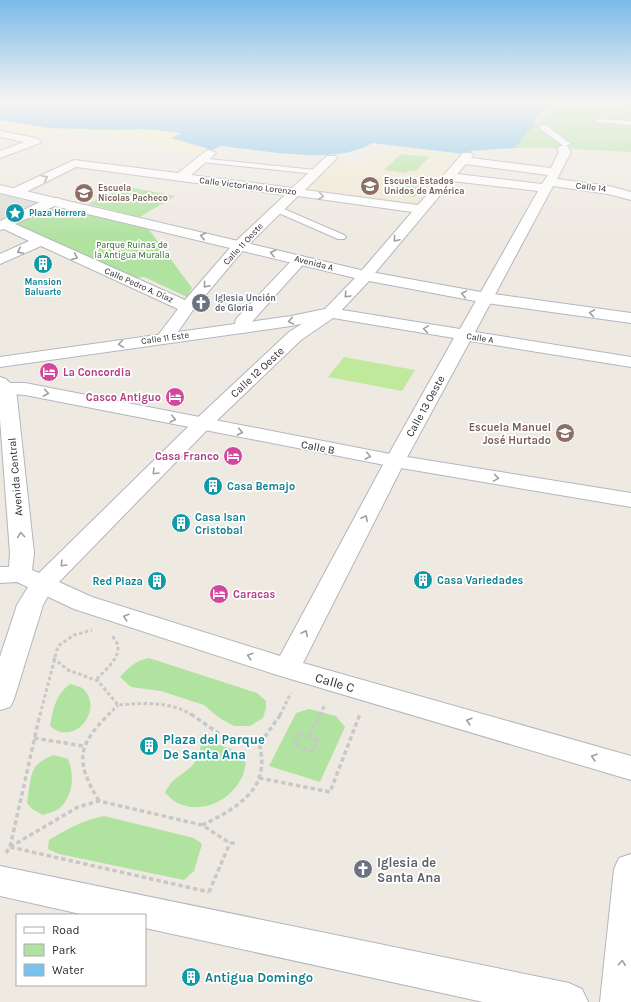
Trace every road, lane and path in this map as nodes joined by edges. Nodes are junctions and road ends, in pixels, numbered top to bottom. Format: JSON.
{"nodes":[{"id":1,"x":564,"y":146,"type":"edge"},
{"id":2,"x":21,"y":147,"type":"edge"},
{"id":3,"x":0,"y":155,"type":"edge"},
{"id":4,"x":206,"y":157,"type":"joint"},
{"id":5,"x":331,"y":158,"type":"dead end"},
{"id":6,"x":316,"y":172,"type":"junction"},
{"id":7,"x":181,"y":177,"type":"junction"},
{"id":8,"x":449,"y":177,"type":"junction"},
{"id":9,"x":550,"y":181,"type":"junction"},
{"id":10,"x":0,"y":188,"type":"edge"},
{"id":11,"x":631,"y":188,"type":"edge"},
{"id":12,"x":612,"y":190,"type":"junction"},
{"id":13,"x":16,"y":192,"type":"junction"},
{"id":14,"x":295,"y":192,"type":"junction"},
{"id":15,"x":631,"y":196,"type":"edge"},
{"id":16,"x":54,"y":201,"type":"junction"},
{"id":17,"x":277,"y":209,"type":"junction"},
{"id":18,"x":422,"y":209,"type":"junction"},
{"id":19,"x":2,"y":225,"type":"edge"},
{"id":20,"x":341,"y":237,"type":"dead end"},
{"id":21,"x":40,"y":241,"type":"junction"},
{"id":22,"x":240,"y":245,"type":"junction"},
{"id":23,"x":0,"y":260,"type":"edge"},
{"id":24,"x":300,"y":260,"type":"junction"},
{"id":25,"x":365,"y":276,"type":"junction"},
{"id":26,"x":486,"y":298,"type":"junction"},
{"id":27,"x":187,"y":307,"type":"junction"},
{"id":28,"x":330,"y":314,"type":"junction"},
{"id":29,"x":631,"y":318,"type":"edge"},
{"id":30,"x":242,"y":328,"type":"junction"},
{"id":31,"x":464,"y":336,"type":"junction"},
{"id":32,"x":165,"y":338,"type":"junction"},
{"id":33,"x":0,"y":362,"type":"edge"},
{"id":34,"x":631,"y":362,"type":"edge"},
{"id":35,"x":4,"y":386,"type":"edge"},
{"id":36,"x":202,"y":424,"type":"junction"},
{"id":37,"x":395,"y":461,"type":"junction"},
{"id":38,"x":631,"y":500,"type":"edge"},
{"id":39,"x":21,"y":578,"type":"edge"},
{"id":40,"x":82,"y":631,"type":"dead end"},
{"id":41,"x":106,"y":631,"type":"dead end"},
{"id":42,"x":54,"y":658,"type":"junction"},
{"id":43,"x":97,"y":680,"type":"junction"},
{"id":44,"x":289,"y":680,"type":"junction"},
{"id":45,"x":0,"y":699,"type":"edge"},
{"id":46,"x":325,"y":704,"type":"dead end"},
{"id":47,"x":118,"y":705,"type":"junction"},
{"id":48,"x":361,"y":715,"type":"dead end"},
{"id":49,"x":309,"y":736,"type":"junction"},
{"id":50,"x":34,"y":738,"type":"junction"},
{"id":51,"x":259,"y":742,"type":"junction"},
{"id":52,"x":83,"y":746,"type":"junction"},
{"id":53,"x":631,"y":768,"type":"edge"},
{"id":54,"x":259,"y":778,"type":"junction"},
{"id":55,"x":99,"y":801,"type":"junction"},
{"id":56,"x":202,"y":825,"type":"junction"},
{"id":57,"x":230,"y":843,"type":"junction"},
{"id":58,"x":236,"y":843,"type":"dead end"},
{"id":59,"x":10,"y":847,"type":"junction"},
{"id":60,"x":2,"y":869,"type":"edge"},
{"id":61,"x":631,"y":869,"type":"edge"},
{"id":62,"x":209,"y":892,"type":"junction"},
{"id":63,"x":202,"y":896,"type":"dead end"},
{"id":64,"x":569,"y":1002,"type":"edge"},
{"id":65,"x":619,"y":1002,"type":"edge"}],
"edges":[{"from":1,"to":9,"type":"street","name":"Calle 13 Oeste"},
{"from":2,"to":3,"type":"street"},
{"from":4,"to":6,"type":"lane"},
{"from":4,"to":7,"type":"street"},
{"from":5,"to":6,"type":"street","name":"Calle 11 Oeste"},
{"from":6,"to":14,"type":"street","name":"Calle 11 Oeste"},
{"from":13,"to":7,"type":"street","name":"Calle Victoriano Lorenzo","one_way":true},
{"from":7,"to":14,"type":"street","name":"Calle Victoriano Lorenzo"},
{"from":8,"to":9,"type":"street"},
{"from":8,"to":9,"type":"street","name":"Calle 12 Oeste"},
{"from":8,"to":18,"type":"street","name":"Calle 12 Oeste"},
{"from":9,"to":12,"type":"street","name":"Calle 14"},
{"from":9,"to":26,"type":"street","name":"Calle 13 Oeste"},
{"from":10,"to":13,"type":"street","name":"Avenida A"},
{"from":11,"to":12,"type":"street"},
{"from":12,"to":15,"type":"street","name":"Calle 14"},
{"from":13,"to":16,"type":"street","name":"Avenida A"},
{"from":14,"to":17,"type":"street","name":"Calle 11 Oeste"},
{"from":14,"to":18,"type":"street","name":"Calle Victoriano Lorenzo","one_way":true},
{"from":16,"to":19,"type":"street"},
{"from":22,"to":16,"type":"street","name":"Avenida A","one_way":true},
{"from":17,"to":20,"type":"lane"},
{"from":17,"to":22,"type":"street","name":"Calle 11 Oeste"},
{"from":18,"to":25,"type":"street","name":"Calle 12 Oeste","one_way":true},
{"from":19,"to":21,"type":"street","name":"Calle Pedro A. Díaz"},
{"from":21,"to":23,"type":"street","one_way":true},
{"from":21,"to":27,"type":"street","name":"Calle Pedro A. Díaz","one_way":true},
{"from":24,"to":22,"type":"street","name":"Avenida A","one_way":true},
{"from":22,"to":27,"type":"street","name":"Calle 11 Oeste","one_way":true},
{"from":24,"to":25,"type":"street","name":"Avenida A"},
{"from":24,"to":30,"type":"street"},
{"from":26,"to":25,"type":"street","name":"Avenida A","one_way":true},
{"from":25,"to":28,"type":"street","name":"Calle 12 Oeste","one_way":true},
{"from":29,"to":26,"type":"street","name":"Avenida A","one_way":true},
{"from":26,"to":31,"type":"street","name":"Calle 13 Oeste"},
{"from":27,"to":32,"type":"street","name":"Calle 11 Oeste"},
{"from":28,"to":30,"type":"street","name":"Calle 11 Este","one_way":true},
{"from":31,"to":28,"type":"street","name":"Calle A","one_way":true},
{"from":28,"to":36,"type":"street","name":"Calle 12 Oeste"},
{"from":30,"to":32,"type":"street","name":"Calle 11 Este"},
{"from":31,"to":34,"type":"street","name":"Calle A"},
{"from":31,"to":37,"type":"street","name":"Calle 13 Oeste"},
{"from":32,"to":33,"type":"street","name":"Calle 11 Este","one_way":true},
{"from":35,"to":36,"type":"street","name":"Calle B","one_way":true},
{"from":39,"to":35,"type":"street","name":"Avenida Central","one_way":true},
{"from":36,"to":37,"type":"street","name":"Calle B","one_way":true},
{"from":36,"to":39,"type":"street","name":"Calle 12 Oeste","one_way":true},
{"from":37,"to":38,"type":"street","name":"Calle B","one_way":true},
{"from":44,"to":37,"type":"street","name":"Calle 13 Oeste","one_way":true},
{"from":44,"to":39,"type":"street","name":"Calle C","one_way":true},
{"from":39,"to":45,"type":"street","name":"Avenida Central"},
{"from":40,"to":42,"type":"path"},
{"from":41,"to":43,"type":"path"},
{"from":42,"to":43,"type":"path"},
{"from":42,"to":50,"type":"path"},
{"from":43,"to":47,"type":"path"},
{"from":44,"to":51,"type":"path"},
{"from":53,"to":44,"type":"street","name":"Calle C","one_way":true},
{"from":46,"to":49,"type":"path"},
{"from":47,"to":51,"type":"path"},
{"from":47,"to":52,"type":"path"},
{"from":48,"to":54,"type":"path"},
{"from":49,"to":49,"type":"path"},
{"from":50,"to":52,"type":"path"},
{"from":50,"to":59,"type":"path"},
{"from":51,"to":54,"type":"path"},
{"from":52,"to":55,"type":"path"},
{"from":54,"to":56,"type":"path"},
{"from":55,"to":56,"type":"path"},
{"from":55,"to":59,"type":"path"},
{"from":56,"to":57,"type":"path"},
{"from":57,"to":58,"type":"path"},
{"from":57,"to":62,"type":"path"},
{"from":59,"to":60,"type":"path"},
{"from":59,"to":62,"type":"path"},
{"from":60,"to":64,"type":"street"},
{"from":65,"to":61,"type":"street","one_way":true},
{"from":62,"to":63,"type":"path"}]}
